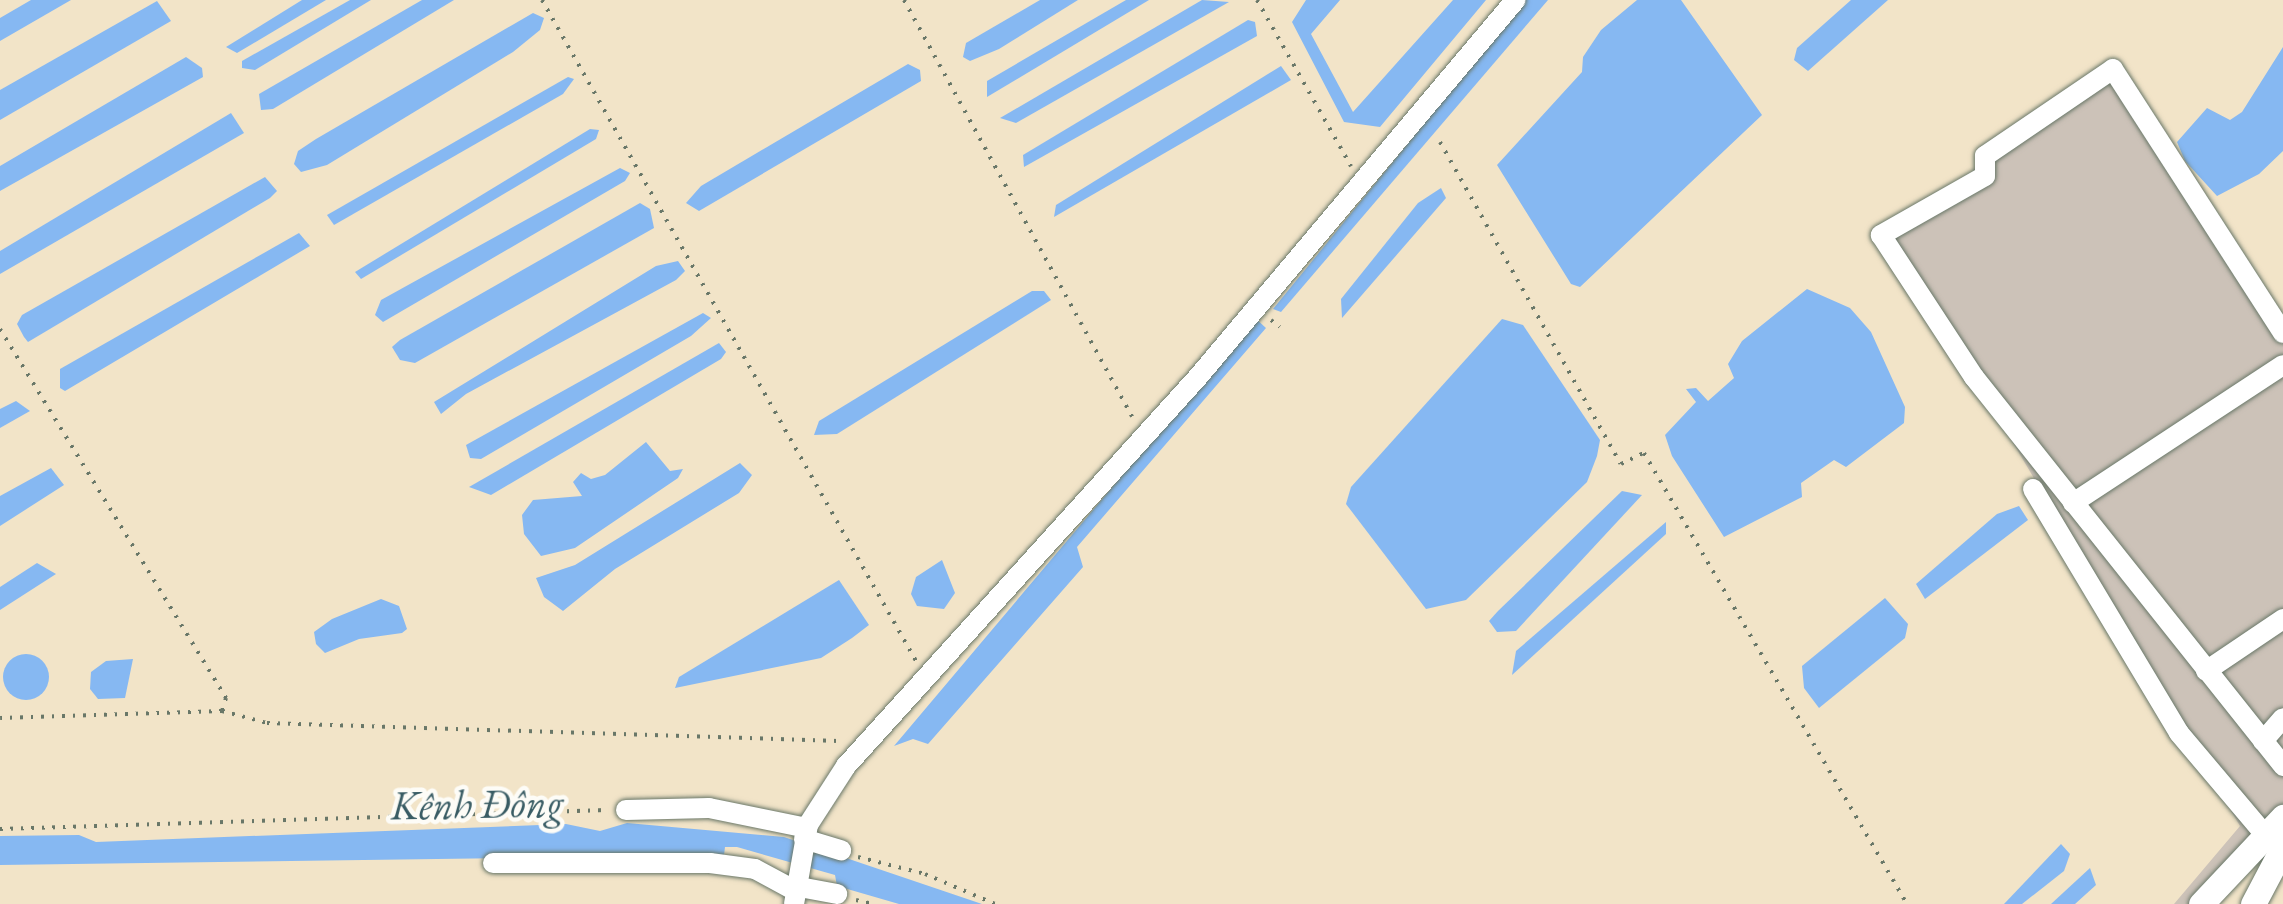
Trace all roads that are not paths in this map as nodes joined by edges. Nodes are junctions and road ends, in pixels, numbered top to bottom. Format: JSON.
{"nodes":[{"id":1,"x":1516,"y":0,"type":"edge"},
{"id":2,"x":2283,"y":332,"type":"edge"},
{"id":3,"x":2283,"y":365,"type":"edge"},
{"id":4,"x":2033,"y":488,"type":"dead end"},
{"id":5,"x":2073,"y":503,"type":"junction"},
{"id":6,"x":2283,"y":619,"type":"edge"},
{"id":7,"x":2206,"y":671,"type":"junction"},
{"id":8,"x":2283,"y":718,"type":"edge"},
{"id":9,"x":2263,"y":742,"type":"junction"},
{"id":10,"x":2283,"y":766,"type":"edge"},
{"id":11,"x":626,"y":810,"type":"road end"},
{"id":12,"x":2277,"y":833,"type":"edge"},
{"id":13,"x":805,"y":834,"type":"junction"},
{"id":14,"x":841,"y":850,"type":"road end"},
{"id":15,"x":493,"y":863,"type":"dead end"},
{"id":16,"x":794,"y":890,"type":"edge"},
{"id":17,"x":837,"y":894,"type":"dead end"},
{"id":18,"x":2202,"y":904,"type":"edge"},
{"id":19,"x":2253,"y":904,"type":"edge"}],
"edges":[{"from":1,"to":13,"type":"street"},
{"from":2,"to":5,"type":"street"},
{"from":3,"to":5,"type":"street"},
{"from":4,"to":12,"type":"street"},
{"from":5,"to":7,"type":"street"},
{"from":6,"to":7,"type":"street"},
{"from":7,"to":9,"type":"street"},
{"from":8,"to":9,"type":"street"},
{"from":9,"to":10,"type":"street"},
{"from":11,"to":13,"type":"street"},
{"from":12,"to":18,"type":"main road"},
{"from":12,"to":19,"type":"main road"},
{"from":13,"to":14,"type":"street"},
{"from":13,"to":16,"type":"street"},
{"from":15,"to":16,"type":"street"},
{"from":16,"to":17,"type":"street"}]}
